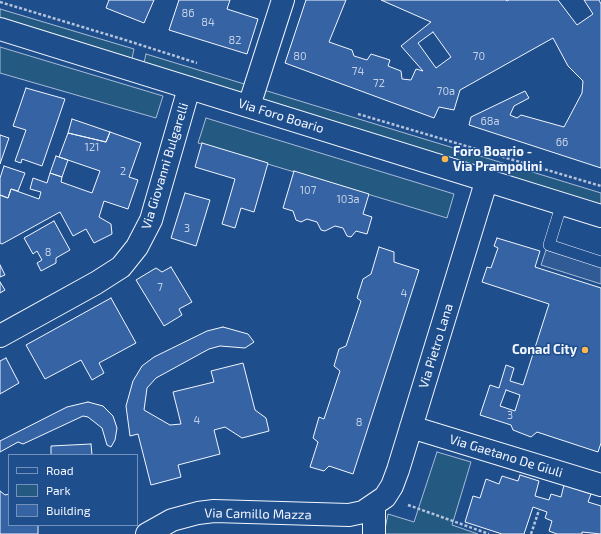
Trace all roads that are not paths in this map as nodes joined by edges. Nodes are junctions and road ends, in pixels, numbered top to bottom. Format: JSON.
{"nodes":[{"id":1,"x":282,"y":0,"type":"edge"},
{"id":2,"x":0,"y":29,"type":"edge"},
{"id":3,"x":189,"y":88,"type":"junction"},
{"id":4,"x":249,"y":106,"type":"junction"},
{"id":5,"x":487,"y":180,"type":"junction"},
{"id":6,"x":562,"y":203,"type":"junction"},
{"id":7,"x":601,"y":216,"type":"edge"},
{"id":8,"x":601,"y":262,"type":"edge"},
{"id":9,"x":0,"y":336,"type":"edge"},
{"id":10,"x":411,"y":426,"type":"junction"},
{"id":11,"x":601,"y":485,"type":"edge"},
{"id":12,"x":379,"y":502,"type":"junction"},
{"id":13,"x":147,"y":534,"type":"edge"},
{"id":14,"x":374,"y":534,"type":"edge"}],
"edges":[{"from":1,"to":4,"type":"street"},
{"from":2,"to":3,"type":"street","name":"Via Foro Boario"},
{"from":3,"to":4,"type":"street","name":"Via Foro Boario"},
{"from":3,"to":9,"type":"street","name":"Via Giovanni Bulgarelli"},
{"from":4,"to":5,"type":"street","name":"Via Foro Boario"},
{"from":5,"to":6,"type":"street","name":"Via Foro Boario"},
{"from":5,"to":10,"type":"street","name":"Via Pietro Lana"},
{"from":6,"to":7,"type":"street","name":"Via Foro Boario"},
{"from":6,"to":8,"type":"lane"},
{"from":10,"to":11,"type":"street","name":"Via Gaetano De Giuli"},
{"from":10,"to":12,"type":"street","name":"Via Pietro Lana"},
{"from":12,"to":13,"type":"street","name":"Via Camillo Mazza"},
{"from":12,"to":14,"type":"street","name":"Via Pietro Lana"}]}
